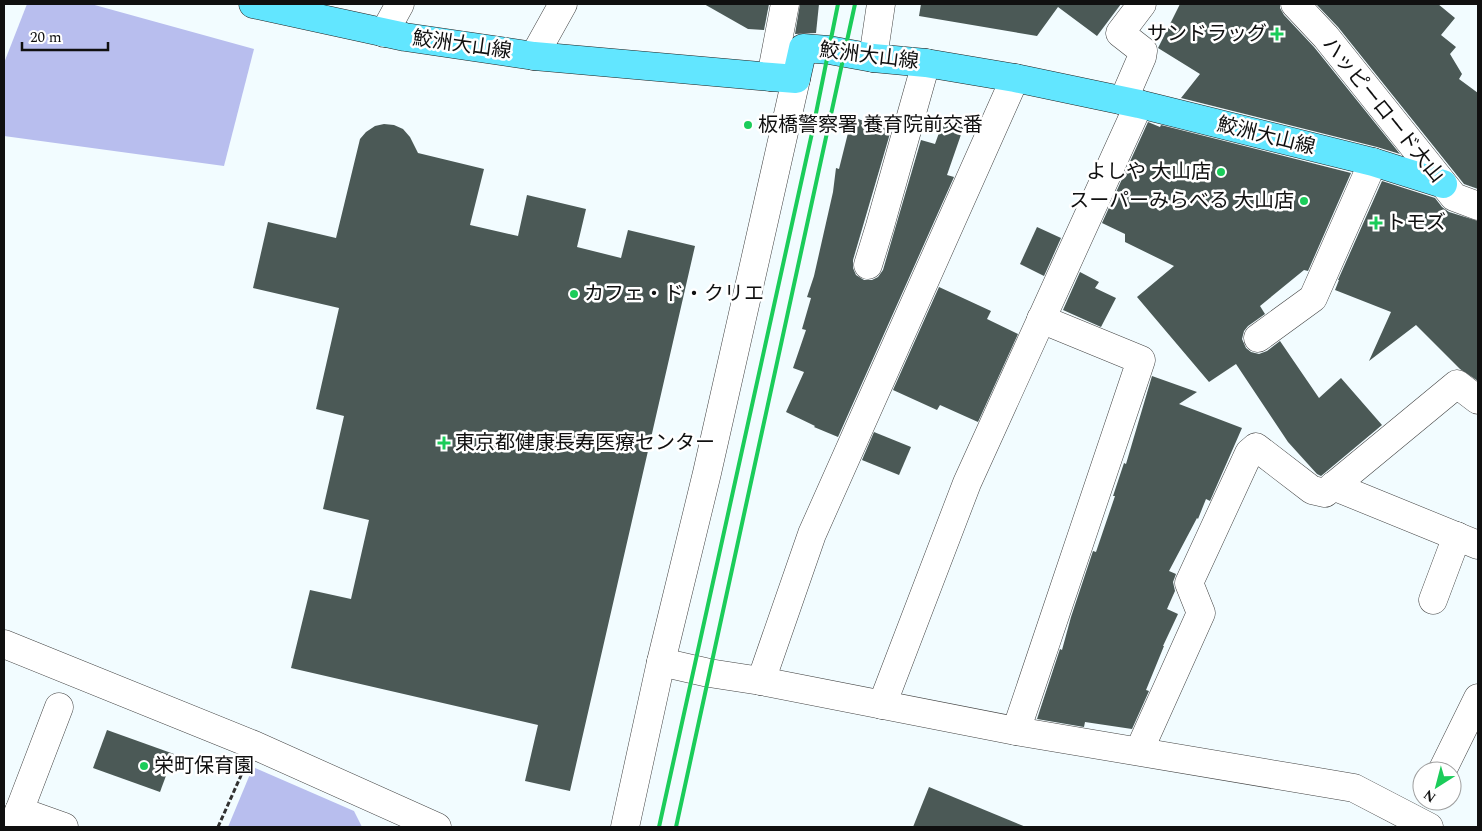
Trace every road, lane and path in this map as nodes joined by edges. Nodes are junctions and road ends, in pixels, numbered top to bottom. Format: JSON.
{"nodes":[{"id":1,"x":253,"y":4,"type":"edge"},
{"id":2,"x":400,"y":4,"type":"edge"},
{"id":3,"x":564,"y":4,"type":"edge"},
{"id":4,"x":784,"y":4,"type":"edge"},
{"id":5,"x":880,"y":4,"type":"edge"},
{"id":6,"x":1142,"y":4,"type":"edge"},
{"id":7,"x":1295,"y":4,"type":"edge"},
{"id":8,"x":384,"y":33,"type":"junction"},
{"id":9,"x":534,"y":56,"type":"junction"},
{"id":10,"x":873,"y":58,"type":"junction"},
{"id":11,"x":926,"y":63,"type":"junction"},
{"id":12,"x":783,"y":78,"type":"junction"},
{"id":13,"x":1015,"y":78,"type":"junction"},
{"id":14,"x":1131,"y":102,"type":"junction"},
{"id":15,"x":1373,"y":162,"type":"junction"},
{"id":16,"x":1443,"y":184,"type":"junction"},
{"id":17,"x":1478,"y":206,"type":"edge"},
{"id":18,"x":868,"y":265,"type":"dead end"},
{"id":19,"x":1042,"y":319,"type":"junction"},
{"id":20,"x":1258,"y":338,"type":"dead end"},
{"id":21,"x":1478,"y":400,"type":"edge"},
{"id":22,"x":1333,"y":486,"type":"junction"},
{"id":23,"x":1468,"y":540,"type":"edge"},
{"id":24,"x":1432,"y":600,"type":"dead end"},
{"id":25,"x":4,"y":644,"type":"edge"},
{"id":26,"x":661,"y":662,"type":"junction"},
{"id":27,"x":761,"y":681,"type":"junction"},
{"id":28,"x":1478,"y":698,"type":"edge"},
{"id":29,"x":882,"y":705,"type":"junction"},
{"id":30,"x":59,"y":707,"type":"dead end"},
{"id":31,"x":1016,"y":731,"type":"junction"},
{"id":32,"x":1139,"y":751,"type":"junction"},
{"id":33,"x":1447,"y":761,"type":"edge"},
{"id":34,"x":238,"y":782,"type":"dead end"},
{"id":35,"x":382,"y":816,"type":"edge"},
{"id":36,"x":1424,"y":816,"type":"edge"},
{"id":37,"x":16,"y":819,"type":"edge"},
{"id":38,"x":64,"y":827,"type":"edge"},
{"id":39,"x":218,"y":827,"type":"edge"},
{"id":40,"x":437,"y":827,"type":"edge"},
{"id":41,"x":625,"y":827,"type":"edge"}],
"edges":[{"from":1,"to":8,"type":"main road","name":"鮫洲大山線"},
{"from":2,"to":8,"type":"street"},
{"from":3,"to":9,"type":"street"},
{"from":4,"to":12,"type":"street"},
{"from":5,"to":10,"type":"street"},
{"from":6,"to":14,"type":"street"},
{"from":7,"to":16,"type":"street","name":"ハッピーロード大山"},
{"from":8,"to":9,"type":"main road","name":"鮫洲大山線"},
{"from":9,"to":12,"type":"main road","name":"鮫洲大山線"},
{"from":10,"to":11,"type":"main road","name":"鮫洲大山線"},
{"from":10,"to":12,"type":"main road","name":"鮫洲大山線"},
{"from":11,"to":13,"type":"main road","name":"鮫洲大山線"},
{"from":11,"to":18,"type":"street"},
{"from":12,"to":26,"type":"street"},
{"from":13,"to":14,"type":"main road","name":"鮫洲大山線"},
{"from":13,"to":27,"type":"street"},
{"from":14,"to":15,"type":"main road","name":"鮫洲大山線"},
{"from":14,"to":19,"type":"street"},
{"from":15,"to":16,"type":"main road","name":"鮫洲大山線"},
{"from":15,"to":20,"type":"street"},
{"from":16,"to":17,"type":"street","name":"ハッピーロード大山"},
{"from":19,"to":29,"type":"street"},
{"from":19,"to":31,"type":"street"},
{"from":21,"to":22,"type":"street"},
{"from":22,"to":23,"type":"street"},
{"from":22,"to":32,"type":"street"},
{"from":23,"to":24,"type":"street"},
{"from":25,"to":35,"type":"street"},
{"from":26,"to":27,"type":"street"},
{"from":26,"to":41,"type":"street"},
{"from":27,"to":29,"type":"street"},
{"from":28,"to":33,"type":"street"},
{"from":29,"to":31,"type":"street"},
{"from":30,"to":37,"type":"street"},
{"from":31,"to":32,"type":"street"},
{"from":32,"to":36,"type":"street"},
{"from":34,"to":39,"type":"path"},
{"from":35,"to":40,"type":"street"},
{"from":37,"to":38,"type":"street"}]}
